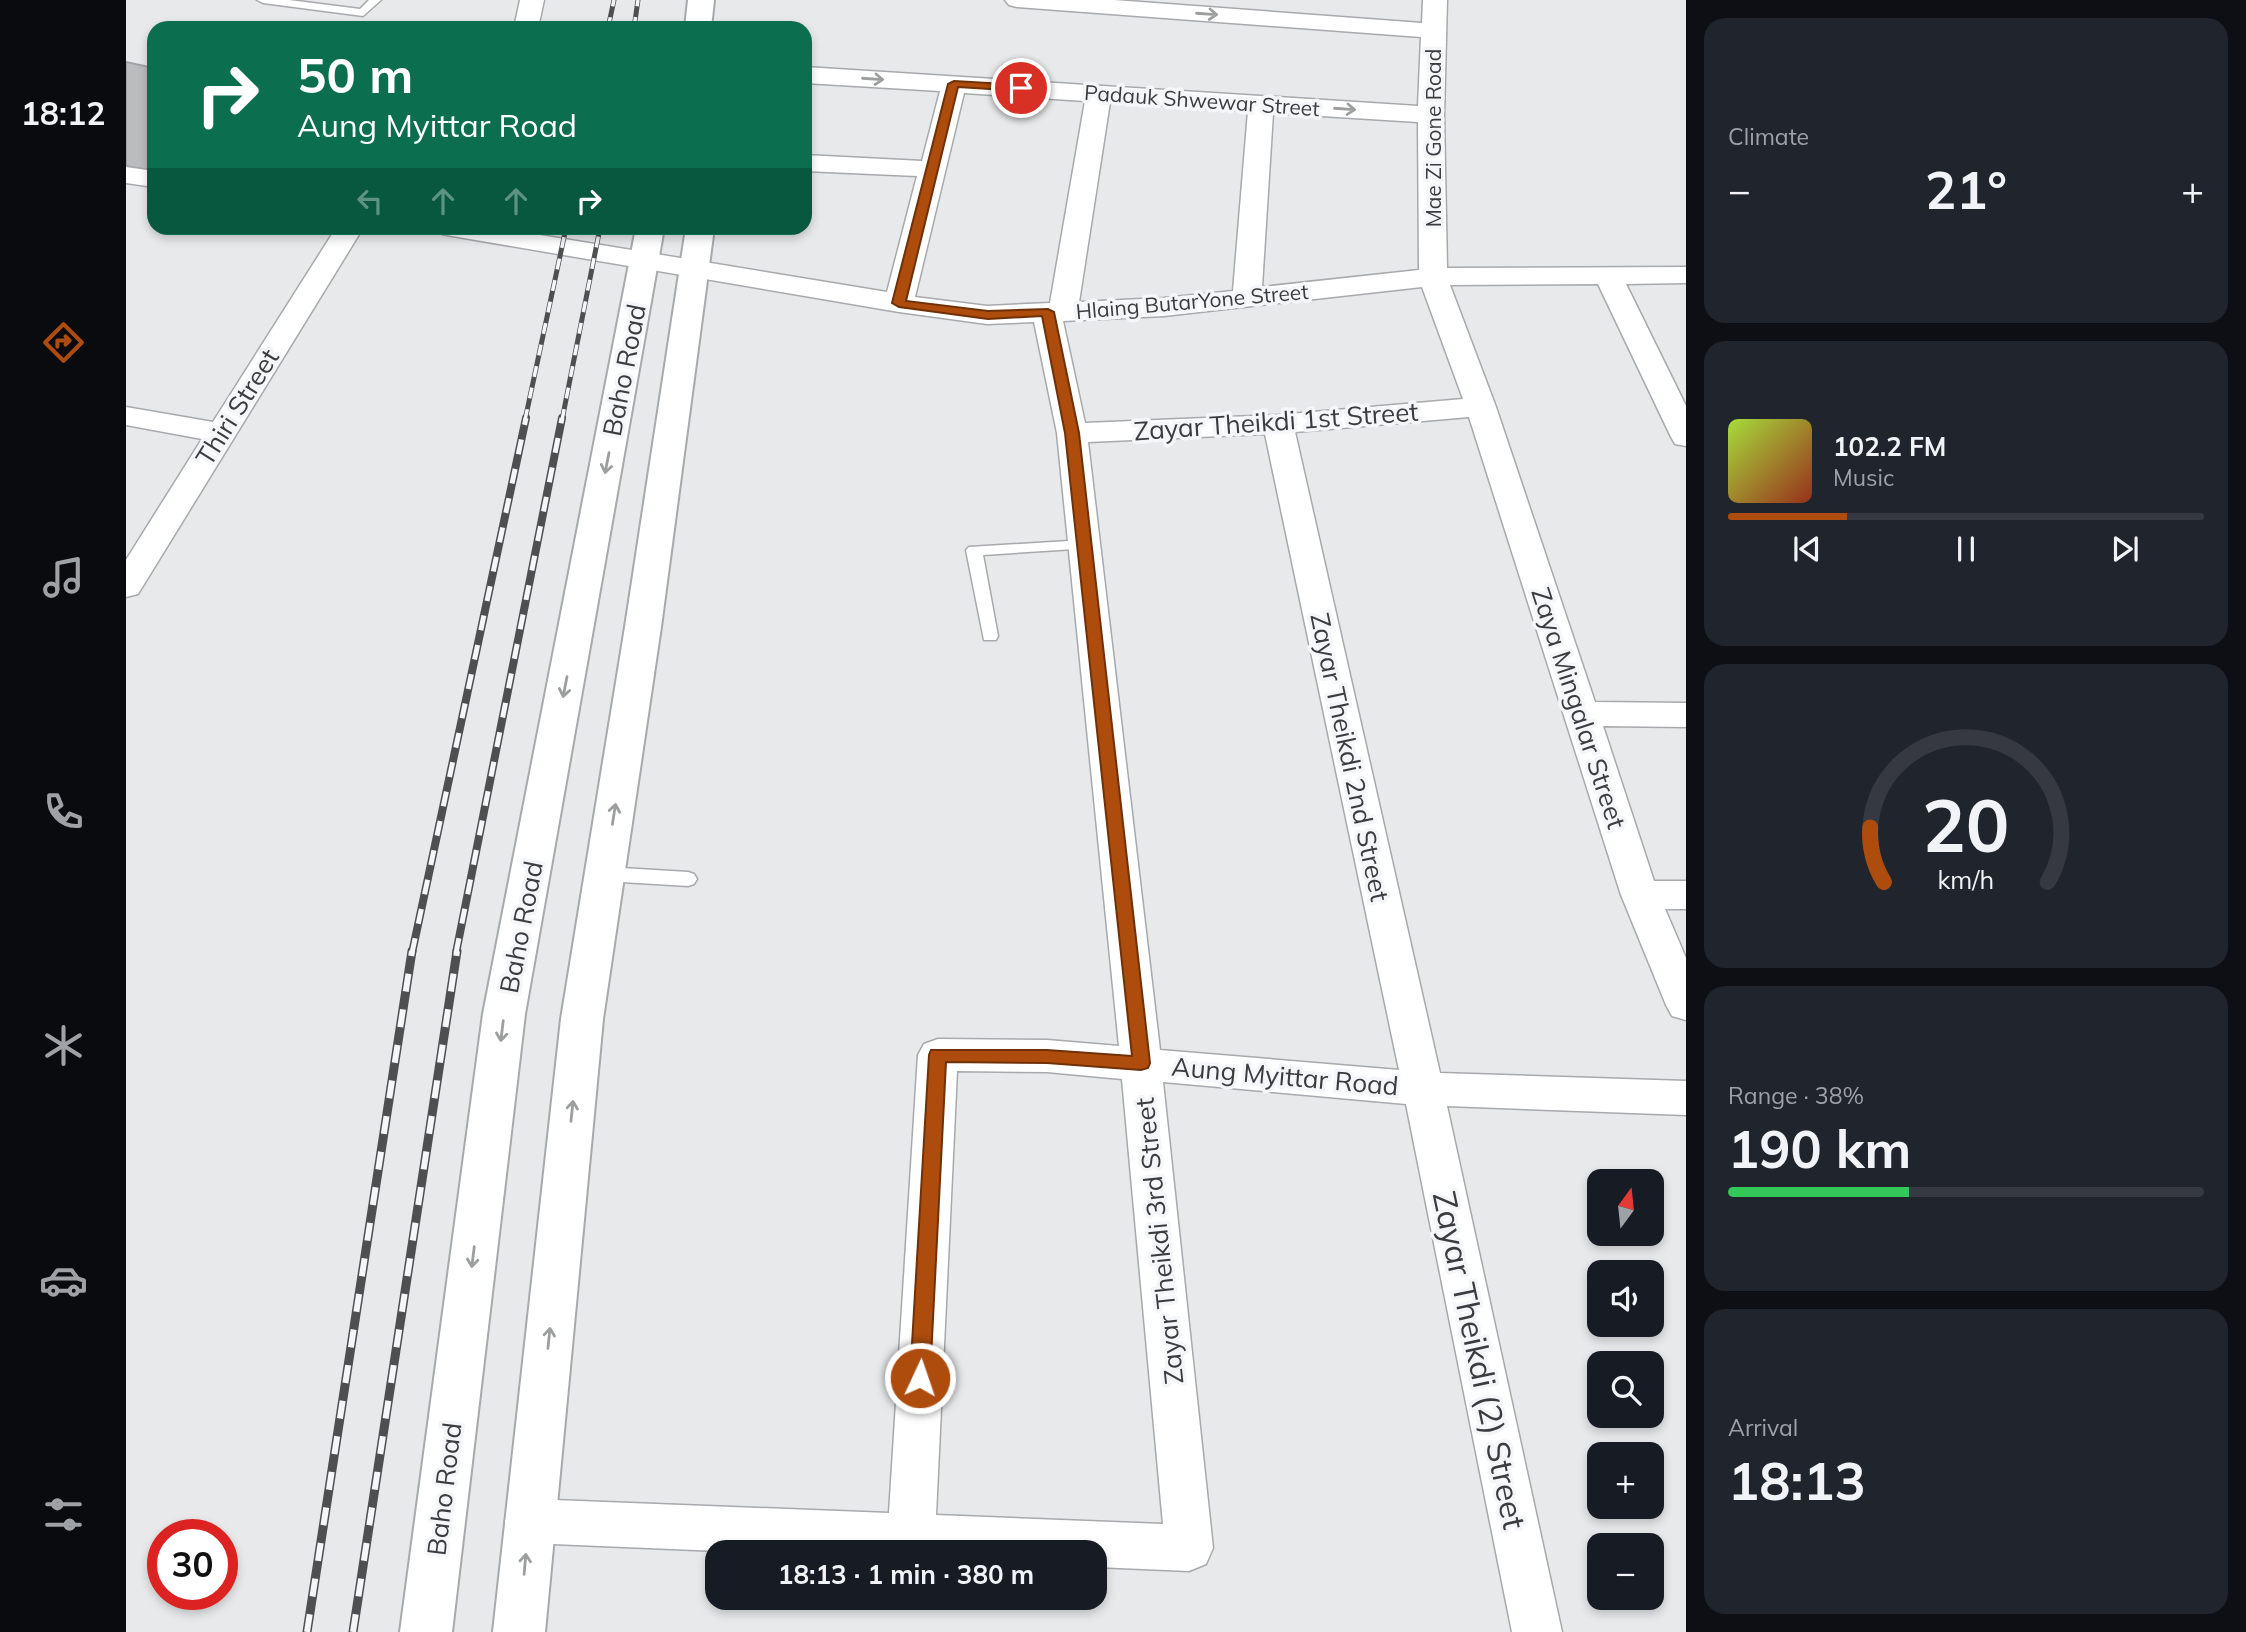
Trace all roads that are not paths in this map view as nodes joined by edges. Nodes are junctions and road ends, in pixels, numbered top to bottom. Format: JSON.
{"nodes":[{"id":1,"x":263,"y":0,"type":"edge"},
{"id":2,"x":375,"y":0,"type":"edge"},
{"id":3,"x":532,"y":0,"type":"edge"},
{"id":4,"x":701,"y":0,"type":"edge"},
{"id":5,"x":1017,"y":0,"type":"edge"},
{"id":6,"x":1435,"y":0,"type":"edge"},
{"id":7,"x":528,"y":21,"type":"edge"},
{"id":8,"x":699,"y":21,"type":"edge"},
{"id":9,"x":1433,"y":31,"type":"junction"},
{"id":10,"x":812,"y":75,"type":"edge"},
{"id":11,"x":954,"y":84,"type":"junction"},
{"id":12,"x":1099,"y":93,"type":"junction"},
{"id":13,"x":1261,"y":103,"type":"junction"},
{"id":14,"x":1431,"y":115,"type":"junction"},
{"id":15,"x":812,"y":163,"type":"edge"},
{"id":16,"x":932,"y":169,"type":"junction"},
{"id":17,"x":126,"y":175,"type":"edge"},
{"id":18,"x":147,"y":178,"type":"edge"},
{"id":19,"x":345,"y":235,"type":"edge"},
{"id":20,"x":540,"y":235,"type":"edge"},
{"id":21,"x":699,"y":235,"type":"edge"},
{"id":22,"x":647,"y":244,"type":"edge"},
{"id":23,"x":695,"y":270,"type":"junction"},
{"id":24,"x":1607,"y":274,"type":"junction"},
{"id":25,"x":1686,"y":275,"type":"edge"},
{"id":26,"x":1433,"y":277,"type":"junction"},
{"id":27,"x":1247,"y":298,"type":"junction"},
{"id":28,"x":899,"y":303,"type":"junction"},
{"id":29,"x":1055,"y":312,"type":"junction"},
{"id":30,"x":1481,"y":407,"type":"junction"},
{"id":31,"x":126,"y":416,"type":"edge"},
{"id":32,"x":1278,"y":424,"type":"junction"},
{"id":33,"x":221,"y":433,"type":"junction"},
{"id":34,"x":1072,"y":433,"type":"junction"},
{"id":35,"x":1686,"y":437,"type":"edge"},
{"id":36,"x":1085,"y":545,"type":"junction"},
{"id":37,"x":126,"y":586,"type":"edge"},
{"id":38,"x":990,"y":636,"type":"dead end"},
{"id":39,"x":1581,"y":714,"type":"junction"},
{"id":40,"x":1686,"y":715,"type":"edge"},
{"id":41,"x":605,"y":874,"type":"junction"},
{"id":42,"x":688,"y":879,"type":"dead end"},
{"id":43,"x":1640,"y":895,"type":"junction"},
{"id":44,"x":1686,"y":895,"type":"edge"},
{"id":45,"x":1686,"y":1005,"type":"edge"},
{"id":46,"x":1141,"y":1063,"type":"junction"},
{"id":47,"x":1423,"y":1089,"type":"junction"},
{"id":48,"x":1686,"y":1098,"type":"edge"},
{"id":49,"x":529,"y":1521,"type":"junction"},
{"id":50,"x":911,"y":1539,"type":"junction"},
{"id":51,"x":425,"y":1632,"type":"edge"},
{"id":52,"x":519,"y":1632,"type":"edge"},
{"id":53,"x":1536,"y":1632,"type":"edge"}],
"edges":[{"from":1,"to":2,"type":"lane"},
{"from":3,"to":7,"type":"street"},
{"from":4,"to":8,"type":"main road"},
{"from":5,"to":9,"type":"street","one_way":true},
{"from":6,"to":9,"type":"street","name":"Mae Zi Gone Road"},
{"from":9,"to":14,"type":"street","name":"Mae Zi Gone Road"},
{"from":10,"to":11,"type":"street","name":"Padauk Shwewar Street","one_way":true},
{"from":11,"to":12,"type":"street","name":"Padauk Shwewar Street"},
{"from":11,"to":16,"type":"street"},
{"from":12,"to":13,"type":"street","name":"Padauk Shwewar Street"},
{"from":12,"to":29,"type":"street"},
{"from":13,"to":14,"type":"street","name":"Padauk Shwewar Street","one_way":true},
{"from":13,"to":27,"type":"street"},
{"from":14,"to":26,"type":"street","name":"Mae Zi Gone Road"},
{"from":15,"to":16,"type":"street"},
{"from":16,"to":28,"type":"street"},
{"from":17,"to":18,"type":"street"},
{"from":19,"to":33,"type":"street","name":"Thiri Street"},
{"from":20,"to":22,"type":"street","name":"Hlaing ButarYone Street"},
{"from":21,"to":23,"type":"main road","name":"Baho Road"},
{"from":22,"to":23,"type":"street","name":"Hlaing ButarYone Street"},
{"from":22,"to":51,"type":"main road","name":"Baho Road","one_way":true},
{"from":23,"to":28,"type":"street","name":"Hlaing ButarYone Street"},
{"from":41,"to":23,"type":"main road","name":"Baho Road","one_way":true},
{"from":24,"to":25,"type":"street","name":"Hlaing ButarYone Street"},
{"from":24,"to":26,"type":"street","name":"Hlaing ButarYone Street"},
{"from":24,"to":35,"type":"street"},
{"from":26,"to":27,"type":"street","name":"Hlaing ButarYone Street"},
{"from":26,"to":30,"type":"street"},
{"from":27,"to":29,"type":"street","name":"Hlaing ButarYone Street"},
{"from":28,"to":29,"type":"street","name":"Hlaing ButarYone Street"},
{"from":29,"to":34,"type":"street","name":"Zayar Theikdi 3rd Street"},
{"from":30,"to":32,"type":"street","name":"Zayar Theikdi 1st Street"},
{"from":30,"to":39,"type":"street","name":"Zaya Mingalar Street"},
{"from":31,"to":33,"type":"street"},
{"from":32,"to":34,"type":"street","name":"Zayar Theikdi 1st Street"},
{"from":32,"to":47,"type":"street","name":"Zayar Theikdi 2nd Street"},
{"from":33,"to":37,"type":"street","name":"Thiri Street"},
{"from":34,"to":36,"type":"street","name":"Zayar Theikdi 3rd Street"},
{"from":36,"to":38,"type":"lane"},
{"from":36,"to":46,"type":"street","name":"Zayar Theikdi 3rd Street"},
{"from":39,"to":40,"type":"street"},
{"from":39,"to":43,"type":"street","name":"Zaya Mingalar Street"},
{"from":41,"to":42,"type":"lane"},
{"from":49,"to":41,"type":"main road","name":"Baho Road","one_way":true},
{"from":43,"to":44,"type":"street"},
{"from":43,"to":45,"type":"street","name":"Zaya Mingalar Street"},
{"from":46,"to":47,"type":"street","name":"Aung Myittar Road"},
{"from":46,"to":50,"type":"street","name":"Aung Myittar Road"},
{"from":46,"to":50,"type":"street","name":"Zayar Theikdi 3rd Street"},
{"from":47,"to":48,"type":"street","name":"Aung Myittar Road"},
{"from":47,"to":53,"type":"street","name":"Zayar Theikdi (2) Street"},
{"from":49,"to":50,"type":"street"},
{"from":52,"to":49,"type":"main road","name":"Baho Road","one_way":true}]}
